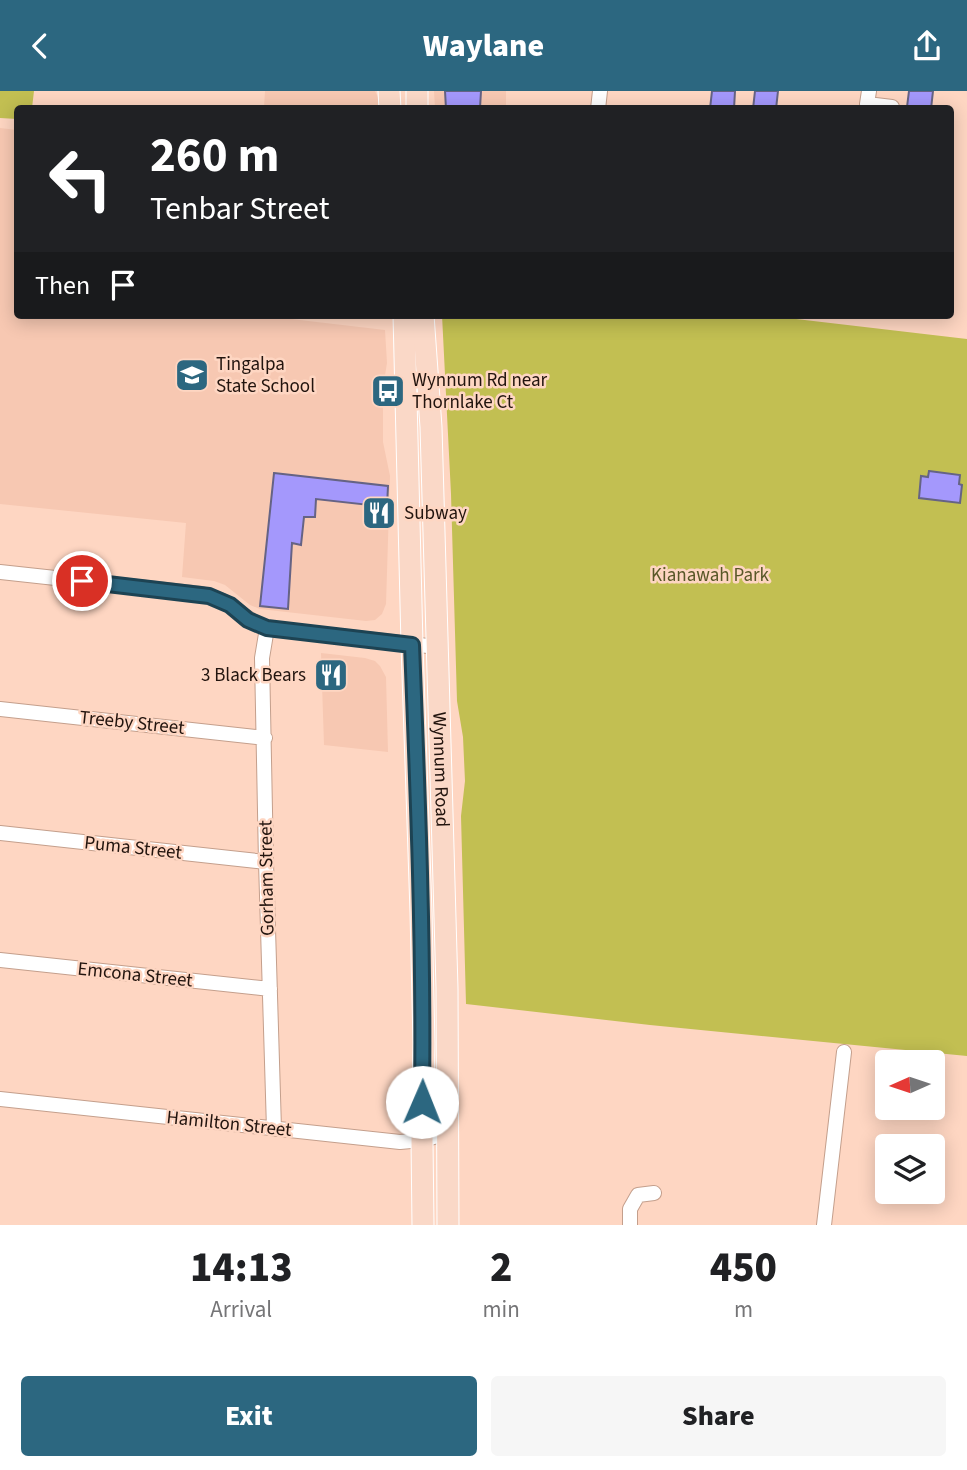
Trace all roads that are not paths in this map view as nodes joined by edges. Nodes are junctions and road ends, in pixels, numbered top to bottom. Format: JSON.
{"nodes":[{"id":1,"x":404,"y":319,"type":"edge"},
{"id":2,"x":424,"y":319,"type":"edge"},
{"id":3,"x":0,"y":572,"type":"edge"},
{"id":4,"x":267,"y":628,"type":"junction"},
{"id":5,"x":412,"y":645,"type":"junction"},
{"id":6,"x":437,"y":647,"type":"junction"},
{"id":7,"x":0,"y":709,"type":"edge"},
{"id":8,"x":265,"y":737,"type":"junction"},
{"id":9,"x":0,"y":833,"type":"edge"},
{"id":10,"x":266,"y":862,"type":"junction"},
{"id":11,"x":444,"y":893,"type":"junction"},
{"id":12,"x":421,"y":912,"type":"junction"},
{"id":13,"x":0,"y":960,"type":"edge"},
{"id":14,"x":270,"y":989,"type":"junction"},
{"id":15,"x":844,"y":1052,"type":"dead end"},
{"id":16,"x":0,"y":1099,"type":"edge"},
{"id":17,"x":447,"y":1116,"type":"junction"},
{"id":18,"x":274,"y":1129,"type":"junction"},
{"id":19,"x":422,"y":1140,"type":"junction"},
{"id":20,"x":654,"y":1193,"type":"dead end"},
{"id":21,"x":423,"y":1225,"type":"edge"},
{"id":22,"x":448,"y":1225,"type":"edge"},
{"id":23,"x":630,"y":1225,"type":"edge"},
{"id":24,"x":824,"y":1225,"type":"edge"}],
"edges":[{"from":1,"to":5,"type":"main road","name":"Wynnum Road"},
{"from":2,"to":6,"type":"main road","name":"Wynnum Road"},
{"from":3,"to":4,"type":"street"},
{"from":4,"to":5,"type":"street"},
{"from":4,"to":8,"type":"street","name":"Gorham Street"},
{"from":5,"to":6,"type":"street"},
{"from":5,"to":12,"type":"main road","name":"Wynnum Road"},
{"from":6,"to":11,"type":"main road","name":"Wynnum Road"},
{"from":7,"to":8,"type":"street","name":"Treeby Street"},
{"from":8,"to":10,"type":"street","name":"Gorham Street"},
{"from":9,"to":10,"type":"street","name":"Puma Street"},
{"from":10,"to":14,"type":"street","name":"Gorham Street"},
{"from":11,"to":12,"type":"main road"},
{"from":11,"to":17,"type":"main road","name":"Wynnum Road"},
{"from":12,"to":19,"type":"main road","name":"Wynnum Road"},
{"from":13,"to":14,"type":"street","name":"Emcona Street"},
{"from":14,"to":18,"type":"street","name":"Gorham Street"},
{"from":15,"to":24,"type":"street"},
{"from":16,"to":18,"type":"street","name":"Hamilton Street"},
{"from":17,"to":19,"type":"street"},
{"from":17,"to":22,"type":"main road","name":"Wynnum Road"},
{"from":18,"to":19,"type":"street","name":"Hamilton Street"},
{"from":19,"to":21,"type":"main road","name":"Wynnum Road"},
{"from":20,"to":23,"type":"street"}]}
